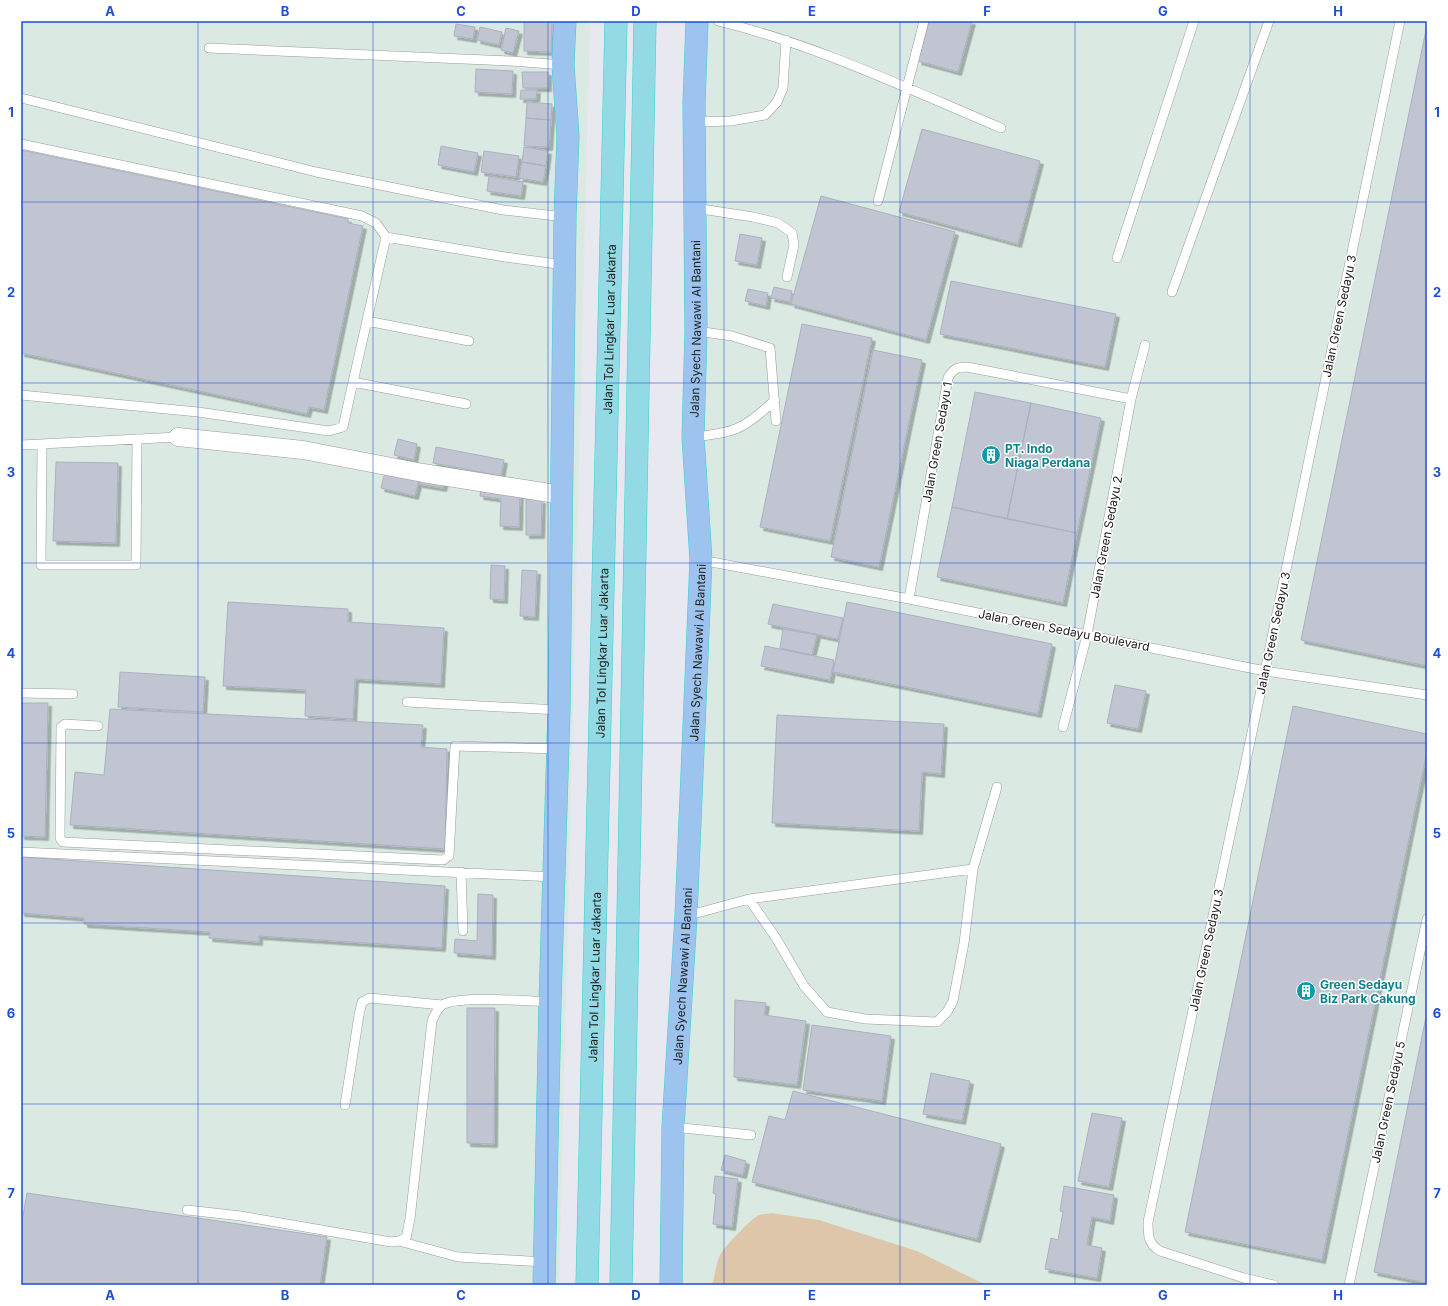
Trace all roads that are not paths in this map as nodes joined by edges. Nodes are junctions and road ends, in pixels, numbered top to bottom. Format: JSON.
{"nodes":[{"id":1,"x":565,"y":21,"type":"edge"},
{"id":2,"x":616,"y":21,"type":"edge"},
{"id":3,"x":645,"y":21,"type":"edge"},
{"id":4,"x":697,"y":21,"type":"edge"},
{"id":5,"x":718,"y":21,"type":"edge"},
{"id":6,"x":924,"y":21,"type":"edge"},
{"id":7,"x":1194,"y":21,"type":"edge"},
{"id":8,"x":1269,"y":21,"type":"edge"},
{"id":9,"x":1400,"y":21,"type":"edge"},
{"id":10,"x":786,"y":40,"type":"junction"},
{"id":11,"x":209,"y":48,"type":"dead end"},
{"id":12,"x":563,"y":65,"type":"junction"},
{"id":13,"x":907,"y":88,"type":"junction"},
{"id":14,"x":21,"y":98,"type":"edge"},
{"id":15,"x":694,"y":122,"type":"junction"},
{"id":16,"x":1001,"y":128,"type":"dead end"},
{"id":17,"x":21,"y":144,"type":"edge"},
{"id":18,"x":878,"y":201,"type":"dead end"},
{"id":19,"x":695,"y":208,"type":"junction"},
{"id":20,"x":565,"y":218,"type":"junction"},
{"id":21,"x":386,"y":237,"type":"junction"},
{"id":22,"x":1117,"y":258,"type":"dead end"},
{"id":23,"x":565,"y":265,"type":"junction"},
{"id":24,"x":787,"y":277,"type":"dead end"},
{"id":25,"x":1172,"y":292,"type":"dead end"},
{"id":26,"x":367,"y":321,"type":"junction"},
{"id":27,"x":696,"y":332,"type":"junction"},
{"id":28,"x":469,"y":341,"type":"dead end"},
{"id":29,"x":1145,"y":345,"type":"dead end"},
{"id":30,"x":353,"y":382,"type":"junction"},
{"id":31,"x":21,"y":395,"type":"edge"},
{"id":32,"x":1131,"y":399,"type":"junction"},
{"id":33,"x":774,"y":400,"type":"junction"},
{"id":34,"x":466,"y":404,"type":"dead end"},
{"id":35,"x":776,"y":421,"type":"dead end"},
{"id":36,"x":178,"y":437,"type":"joint"},
{"id":37,"x":693,"y":437,"type":"junction"},
{"id":38,"x":137,"y":439,"type":"junction"},
{"id":39,"x":42,"y":444,"type":"junction"},
{"id":40,"x":21,"y":445,"type":"edge"},
{"id":41,"x":562,"y":495,"type":"junction"},
{"id":42,"x":701,"y":560,"type":"junction"},
{"id":43,"x":909,"y":599,"type":"junction"},
{"id":44,"x":1087,"y":635,"type":"junction"},
{"id":45,"x":1265,"y":671,"type":"junction"},
{"id":46,"x":21,"y":693,"type":"edge"},
{"id":47,"x":73,"y":694,"type":"dead end"},
{"id":48,"x":1427,"y":695,"type":"edge"},
{"id":49,"x":407,"y":702,"type":"dead end"},
{"id":50,"x":559,"y":710,"type":"junction"},
{"id":51,"x":98,"y":726,"type":"dead end"},
{"id":52,"x":1063,"y":727,"type":"dead end"},
{"id":53,"x":558,"y":749,"type":"junction"},
{"id":54,"x":997,"y":787,"type":"dead end"},
{"id":55,"x":21,"y":852,"type":"edge"},
{"id":56,"x":973,"y":870,"type":"junction"},
{"id":57,"x":461,"y":872,"type":"junction"},
{"id":58,"x":554,"y":877,"type":"junction"},
{"id":59,"x":749,"y":899,"type":"junction"},
{"id":60,"x":686,"y":916,"type":"junction"},
{"id":61,"x":1427,"y":919,"type":"edge"},
{"id":62,"x":463,"y":931,"type":"dead end"},
{"id":63,"x":550,"y":1002,"type":"junction"},
{"id":64,"x":442,"y":1005,"type":"junction"},
{"id":65,"x":345,"y":1105,"type":"dead end"},
{"id":66,"x":672,"y":1127,"type":"junction"},
{"id":67,"x":751,"y":1135,"type":"dead end"},
{"id":68,"x":187,"y":1210,"type":"dead end"},
{"id":69,"x":399,"y":1241,"type":"junction"},
{"id":70,"x":545,"y":1262,"type":"junction"},
{"id":71,"x":1243,"y":1281,"type":"edge"},
{"id":72,"x":544,"y":1285,"type":"edge"},
{"id":73,"x":588,"y":1285,"type":"edge"},
{"id":74,"x":621,"y":1285,"type":"edge"},
{"id":75,"x":671,"y":1285,"type":"edge"},
{"id":76,"x":1274,"y":1285,"type":"edge"},
{"id":77,"x":1349,"y":1285,"type":"edge"}],
"edges":[{"from":1,"to":12,"type":"highway"},
{"from":2,"to":73,"type":"highway","name":"Jalan Tol Lingkar Luar Jakarta"},
{"from":3,"to":74,"type":"highway"},
{"from":4,"to":15,"type":"highway","name":"Jalan Syech Nawawi Al Bantani"},
{"from":5,"to":10,"type":"lane"},
{"from":6,"to":13,"type":"lane"},
{"from":7,"to":22,"type":"lane"},
{"from":8,"to":25,"type":"lane"},
{"from":9,"to":45,"type":"lane","name":"Jalan Green Sedayu 3"},
{"from":10,"to":13,"type":"lane"},
{"from":10,"to":15,"type":"lane"},
{"from":11,"to":12,"type":"lane"},
{"from":12,"to":20,"type":"highway"},
{"from":13,"to":16,"type":"lane"},
{"from":13,"to":18,"type":"lane"},
{"from":14,"to":20,"type":"lane"},
{"from":15,"to":19,"type":"highway","name":"Jalan Syech Nawawi Al Bantani"},
{"from":17,"to":21,"type":"lane"},
{"from":19,"to":24,"type":"lane"},
{"from":19,"to":27,"type":"highway","name":"Jalan Syech Nawawi Al Bantani"},
{"from":20,"to":23,"type":"highway"},
{"from":21,"to":23,"type":"lane"},
{"from":21,"to":26,"type":"lane"},
{"from":23,"to":41,"type":"highway"},
{"from":26,"to":28,"type":"lane"},
{"from":26,"to":30,"type":"lane"},
{"from":27,"to":33,"type":"lane"},
{"from":27,"to":37,"type":"highway","name":"Jalan Syech Nawawi Al Bantani"},
{"from":29,"to":32,"type":"lane","name":"Jalan Green Sedayu 2"},
{"from":30,"to":31,"type":"lane"},
{"from":30,"to":34,"type":"lane"},
{"from":32,"to":43,"type":"lane","name":"Jalan Green Sedayu 1"},
{"from":32,"to":44,"type":"lane","name":"Jalan Green Sedayu 2"},
{"from":33,"to":35,"type":"lane"},
{"from":33,"to":37,"type":"lane"},
{"from":36,"to":38,"type":"lane"},
{"from":36,"to":41,"type":"street"},
{"from":37,"to":42,"type":"highway","name":"Jalan Syech Nawawi Al Bantani"},
{"from":38,"to":39,"type":"lane"},
{"from":38,"to":39,"type":"lane"},
{"from":39,"to":40,"type":"lane"},
{"from":41,"to":50,"type":"highway"},
{"from":42,"to":43,"type":"lane","name":"Jalan Green Sedayu Boulevard"},
{"from":42,"to":60,"type":"highway","name":"Jalan Syech Nawawi Al Bantani"},
{"from":43,"to":44,"type":"lane","name":"Jalan Green Sedayu Boulevard"},
{"from":44,"to":45,"type":"lane","name":"Jalan Green Sedayu Boulevard"},
{"from":44,"to":52,"type":"lane","name":"Jalan Green Sedayu 2"},
{"from":45,"to":48,"type":"lane","name":"Jalan Green Sedayu Boulevard"},
{"from":45,"to":71,"type":"lane","name":"Jalan Green Sedayu 3"},
{"from":46,"to":47,"type":"lane"},
{"from":49,"to":50,"type":"lane"},
{"from":50,"to":53,"type":"highway"},
{"from":51,"to":53,"type":"lane"},
{"from":53,"to":58,"type":"highway"},
{"from":54,"to":56,"type":"lane"},
{"from":55,"to":57,"type":"lane"},
{"from":56,"to":59,"type":"lane"},
{"from":56,"to":59,"type":"lane"},
{"from":57,"to":58,"type":"lane"},
{"from":57,"to":62,"type":"lane"},
{"from":58,"to":63,"type":"highway"},
{"from":59,"to":60,"type":"lane"},
{"from":60,"to":66,"type":"highway","name":"Jalan Syech Nawawi Al Bantani"},
{"from":61,"to":77,"type":"lane","name":"Jalan Green Sedayu 5"},
{"from":63,"to":64,"type":"lane"},
{"from":63,"to":70,"type":"highway"},
{"from":64,"to":65,"type":"lane"},
{"from":64,"to":69,"type":"lane"},
{"from":66,"to":67,"type":"lane"},
{"from":66,"to":75,"type":"highway","name":"Jalan Syech Nawawi Al Bantani"},
{"from":68,"to":69,"type":"lane"},
{"from":69,"to":70,"type":"lane"},
{"from":70,"to":72,"type":"highway"},
{"from":71,"to":76,"type":"lane"}]}
